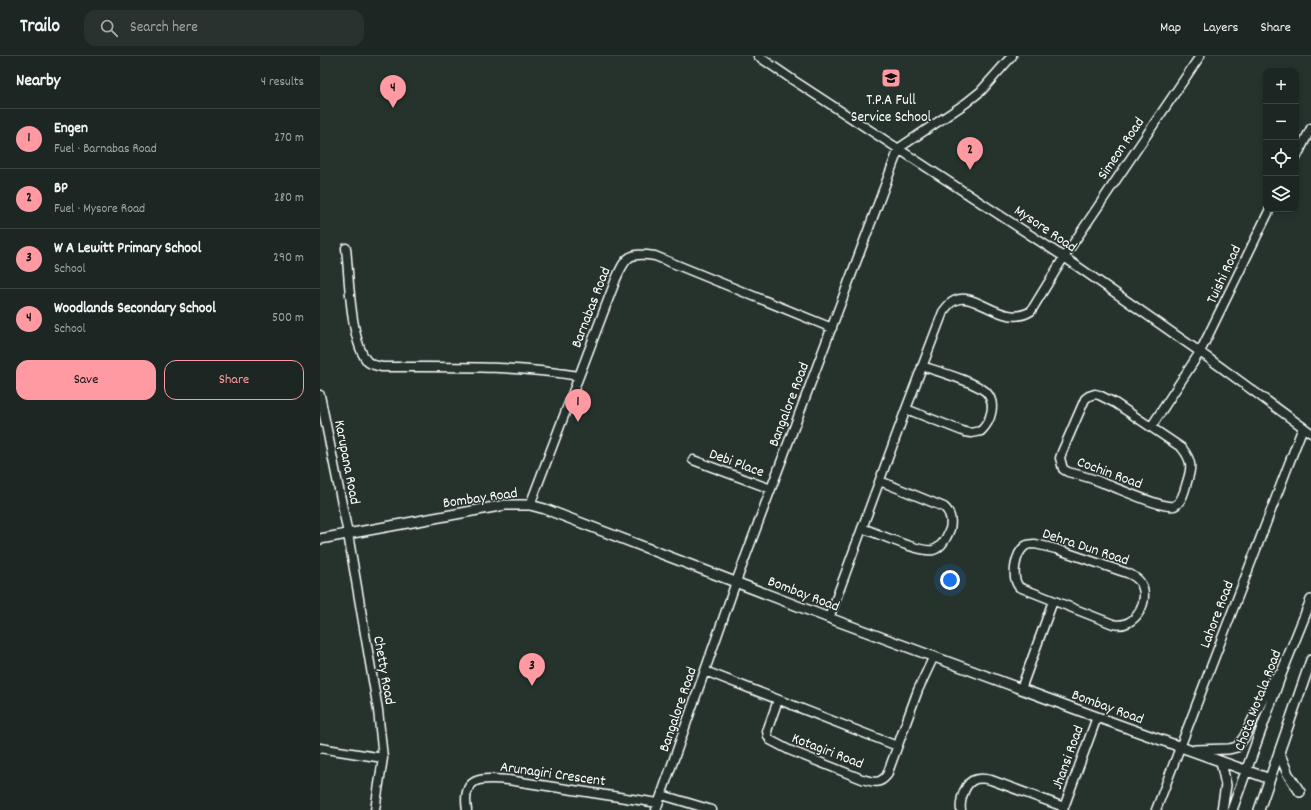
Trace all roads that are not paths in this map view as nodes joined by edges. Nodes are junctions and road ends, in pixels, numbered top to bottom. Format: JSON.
{"nodes":[{"id":1,"x":758,"y":56,"type":"edge"},
{"id":2,"x":1012,"y":56,"type":"edge"},
{"id":3,"x":1200,"y":56,"type":"edge"},
{"id":4,"x":1311,"y":128,"type":"edge"},
{"id":5,"x":899,"y":148,"type":"junction"},
{"id":6,"x":1299,"y":152,"type":"edge"},
{"id":7,"x":1269,"y":212,"type":"edge"},
{"id":8,"x":346,"y":248,"type":"dead end"},
{"id":9,"x":1064,"y":256,"type":"junction"},
{"id":10,"x":832,"y":328,"type":"junction"},
{"id":11,"x":1200,"y":352,"type":"junction"},
{"id":12,"x":922,"y":366,"type":"junction"},
{"id":13,"x":579,"y":376,"type":"junction"},
{"id":14,"x":320,"y":395,"type":"edge"},
{"id":15,"x":906,"y":409,"type":"junction"},
{"id":16,"x":1151,"y":427,"type":"junction"},
{"id":17,"x":1303,"y":427,"type":"junction"},
{"id":18,"x":1311,"y":433,"type":"edge"},
{"id":19,"x":693,"y":460,"type":"dead end"},
{"id":20,"x":880,"y":481,"type":"junction"},
{"id":21,"x":771,"y":489,"type":"junction"},
{"id":22,"x":530,"y":506,"type":"junction"},
{"id":23,"x":862,"y":528,"type":"junction"},
{"id":24,"x":348,"y":534,"type":"junction"},
{"id":25,"x":320,"y":539,"type":"edge"},
{"id":26,"x":736,"y":582,"type":"junction"},
{"id":27,"x":1311,"y":600,"type":"edge"},
{"id":28,"x":1053,"y":601,"type":"junction"},
{"id":29,"x":829,"y":618,"type":"junction"},
{"id":30,"x":934,"y":656,"type":"junction"},
{"id":31,"x":1311,"y":660,"type":"edge"},
{"id":32,"x":705,"y":671,"type":"junction"},
{"id":33,"x":1282,"y":672,"type":"junction"},
{"id":34,"x":1021,"y":689,"type":"junction"},
{"id":35,"x":778,"y":700,"type":"junction"},
{"id":36,"x":1097,"y":717,"type":"junction"},
{"id":37,"x":897,"y":746,"type":"junction"},
{"id":38,"x":1180,"y":746,"type":"junction"},
{"id":39,"x":320,"y":748,"type":"edge"},
{"id":40,"x":1192,"y":750,"type":"junction"},
{"id":41,"x":1279,"y":752,"type":"junction"},
{"id":42,"x":383,"y":758,"type":"junction"},
{"id":43,"x":1221,"y":762,"type":"junction"},
{"id":44,"x":1246,"y":770,"type":"junction"},
{"id":45,"x":1270,"y":779,"type":"junction"},
{"id":46,"x":1300,"y":792,"type":"dead end"},
{"id":47,"x":662,"y":795,"type":"junction"},
{"id":48,"x":657,"y":807,"type":"edge"},
{"id":49,"x":1063,"y":809,"type":"edge"},
{"id":50,"x":375,"y":810,"type":"edge"},
{"id":51,"x":468,"y":810,"type":"edge"},
{"id":52,"x":712,"y":810,"type":"edge"},
{"id":53,"x":961,"y":810,"type":"edge"},
{"id":54,"x":1156,"y":810,"type":"edge"},
{"id":55,"x":1222,"y":810,"type":"edge"},
{"id":56,"x":1232,"y":810,"type":"edge"},
{"id":57,"x":1259,"y":810,"type":"edge"}],
"edges":[{"from":1,"to":5,"type":"street","name":"Mysore Road"},
{"from":2,"to":5,"type":"street"},
{"from":3,"to":9,"type":"street","name":"Simeon Road"},
{"from":4,"to":6,"type":"street"},
{"from":5,"to":9,"type":"street","name":"Mysore Road"},
{"from":5,"to":10,"type":"street","name":"Bangalore Road"},
{"from":7,"to":11,"type":"street","name":"Tuishi Road"},
{"from":8,"to":13,"type":"street"},
{"from":9,"to":11,"type":"street","name":"Mysore Road"},
{"from":9,"to":12,"type":"street","name":"Simeon Road"},
{"from":10,"to":13,"type":"street","name":"Barnabas Road"},
{"from":10,"to":21,"type":"street","name":"Bangalore Road"},
{"from":11,"to":16,"type":"street"},
{"from":11,"to":17,"type":"street","name":"Mysore Road"},
{"from":12,"to":15,"type":"street","name":"Simeon Road"},
{"from":12,"to":15,"type":"street"},
{"from":13,"to":22,"type":"street","name":"Barnabas Road"},
{"from":14,"to":24,"type":"street","name":"Karupana Road"},
{"from":15,"to":20,"type":"street","name":"Simeon Road"},
{"from":16,"to":16,"type":"street","name":"Cochin Road"},
{"from":17,"to":18,"type":"street","name":"Mysore Road"},
{"from":17,"to":38,"type":"street","name":"Lahore Road"},
{"from":19,"to":21,"type":"street","name":"Debi Place"},
{"from":20,"to":23,"type":"street","name":"Simeon Road"},
{"from":20,"to":23,"type":"street"},
{"from":21,"to":26,"type":"street","name":"Bangalore Road"},
{"from":22,"to":24,"type":"street","name":"Bombay Road"},
{"from":22,"to":26,"type":"street","name":"Bombay Road"},
{"from":23,"to":29,"type":"street","name":"Simeon Road"},
{"from":24,"to":25,"type":"street","name":"Bombay Road"},
{"from":24,"to":42,"type":"street","name":"Chetty Road"},
{"from":26,"to":29,"type":"street","name":"Bombay Road"},
{"from":26,"to":32,"type":"street","name":"Bangalore Road"},
{"from":27,"to":33,"type":"street","name":"Chota Motala Road"},
{"from":28,"to":28,"type":"street","name":"Dehra Dun Road"},
{"from":28,"to":34,"type":"street"},
{"from":29,"to":30,"type":"street","name":"Bombay Road"},
{"from":30,"to":34,"type":"street","name":"Bombay Road"},
{"from":30,"to":37,"type":"street","name":"Kotagiri Road"},
{"from":31,"to":41,"type":"street"},
{"from":32,"to":35,"type":"street","name":"Kotagiri Road"},
{"from":32,"to":47,"type":"street","name":"Bangalore Road"},
{"from":33,"to":40,"type":"street"},
{"from":33,"to":44,"type":"street","name":"Chota Motala Road"},
{"from":34,"to":36,"type":"street","name":"Bombay Road"},
{"from":35,"to":37,"type":"street","name":"Kotagiri Road"},
{"from":35,"to":37,"type":"street","name":"Kotagiri Road"},
{"from":36,"to":38,"type":"street","name":"Bombay Road"},
{"from":36,"to":49,"type":"street","name":"Jhansi Road"},
{"from":38,"to":40,"type":"street","name":"Bombay Road"},
{"from":38,"to":54,"type":"street","name":"Lahore Road"},
{"from":39,"to":42,"type":"street"},
{"from":40,"to":43,"type":"street","name":"Bombay Road"},
{"from":41,"to":45,"type":"street"},
{"from":41,"to":46,"type":"street"},
{"from":42,"to":50,"type":"street","name":"Chetty Road"},
{"from":43,"to":44,"type":"street","name":"Bombay Road"},
{"from":43,"to":55,"type":"street"},
{"from":44,"to":45,"type":"street","name":"Bombay Road"},
{"from":44,"to":56,"type":"street","name":"Chota Motala Road"},
{"from":45,"to":57,"type":"street"},
{"from":47,"to":48,"type":"street","name":"Bangalore Road"},
{"from":47,"to":52,"type":"street"},
{"from":48,"to":51,"type":"street","name":"Arunagiri Crescent"},
{"from":49,"to":53,"type":"street","name":"Jhansi Road"}]}
